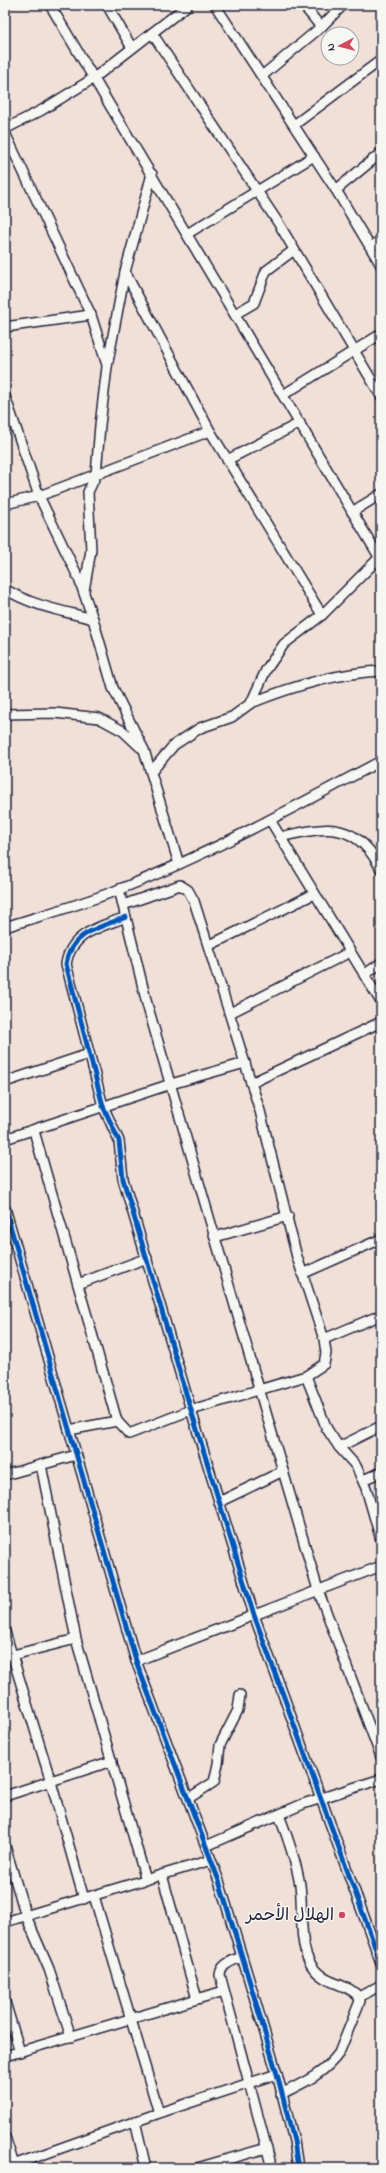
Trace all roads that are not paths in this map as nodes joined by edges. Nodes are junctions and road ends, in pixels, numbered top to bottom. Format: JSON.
{"nodes":[{"id":1,"x":50,"y":5,"type":"edge"},
{"id":2,"x":107,"y":5,"type":"edge"},
{"id":3,"x":188,"y":5,"type":"edge"},
{"id":4,"x":215,"y":5,"type":"edge"},
{"id":5,"x":303,"y":5,"type":"edge"},
{"id":6,"x":343,"y":5,"type":"edge"},
{"id":7,"x":320,"y":26,"type":"edge"},
{"id":8,"x":322,"y":26,"type":"edge"},
{"id":9,"x":320,"y":28,"type":"edge"},
{"id":10,"x":152,"y":33,"type":"junction"},
{"id":11,"x":132,"y":48,"type":"junction"},
{"id":12,"x":381,"y":60,"type":"edge"},
{"id":13,"x":262,"y":76,"type":"junction"},
{"id":14,"x":94,"y":78,"type":"junction"},
{"id":15,"x":294,"y":125,"type":"junction"},
{"id":16,"x":5,"y":129,"type":"edge"},
{"id":17,"x":5,"y":133,"type":"edge"},
{"id":18,"x":381,"y":153,"type":"edge"},
{"id":19,"x":314,"y":156,"type":"junction"},
{"id":20,"x":152,"y":174,"type":"junction"},
{"id":21,"x":336,"y":190,"type":"junction"},
{"id":22,"x":257,"y":192,"type":"junction"},
{"id":23,"x":187,"y":234,"type":"junction"},
{"id":24,"x":381,"y":240,"type":"edge"},
{"id":25,"x":370,"y":247,"type":"junction"},
{"id":26,"x":294,"y":250,"type":"junction"},
{"id":27,"x":381,"y":265,"type":"edge"},
{"id":28,"x":125,"y":272,"type":"junction"},
{"id":29,"x":235,"y":314,"type":"junction"},
{"id":30,"x":91,"y":315,"type":"junction"},
{"id":31,"x":5,"y":327,"type":"edge"},
{"id":32,"x":381,"y":334,"type":"edge"},
{"id":33,"x":354,"y":351,"type":"junction"},
{"id":34,"x":107,"y":367,"type":"junction"},
{"id":35,"x":283,"y":394,"type":"junction"},
{"id":36,"x":5,"y":396,"type":"edge"},
{"id":37,"x":381,"y":396,"type":"edge"},
{"id":38,"x":300,"y":424,"type":"junction"},
{"id":39,"x":210,"y":432,"type":"junction"},
{"id":40,"x":227,"y":460,"type":"junction"},
{"id":41,"x":96,"y":474,"type":"junction"},
{"id":42,"x":381,"y":494,"type":"edge"},
{"id":43,"x":39,"y":496,"type":"junction"},
{"id":44,"x":5,"y":504,"type":"edge"},
{"id":45,"x":352,"y":512,"type":"junction"},
{"id":46,"x":380,"y":558,"type":"edge"},
{"id":47,"x":5,"y":590,"type":"edge"},
{"id":48,"x":84,"y":593,"type":"junction"},
{"id":49,"x":322,"y":615,"type":"junction"},
{"id":50,"x":93,"y":618,"type":"junction"},
{"id":51,"x":381,"y":671,"type":"edge"},
{"id":52,"x":251,"y":703,"type":"junction"},
{"id":53,"x":5,"y":714,"type":"edge"},
{"id":54,"x":144,"y":750,"type":"junction"},
{"id":55,"x":381,"y":761,"type":"edge"},
{"id":56,"x":151,"y":772,"type":"junction"},
{"id":57,"x":270,"y":820,"type":"junction"},
{"id":58,"x":280,"y":837,"type":"junction"},
{"id":59,"x":179,"y":864,"type":"junction"},
{"id":60,"x":381,"y":869,"type":"edge"},
{"id":61,"x":119,"y":889,"type":"junction"},
{"id":62,"x":314,"y":894,"type":"junction"},
{"id":63,"x":123,"y":905,"type":"junction"},
{"id":64,"x":126,"y":917,"type":"junction"},
{"id":65,"x":5,"y":927,"type":"edge"},
{"id":66,"x":210,"y":945,"type":"junction"},
{"id":67,"x":350,"y":952,"type":"junction"},
{"id":68,"x":381,"y":963,"type":"edge"},
{"id":69,"x":364,"y":975,"type":"junction"},
{"id":70,"x":380,"y":998,"type":"edge"},
{"id":71,"x":230,"y":1013,"type":"junction"},
{"id":72,"x":381,"y":1022,"type":"edge"},
{"id":73,"x":89,"y":1054,"type":"junction"},
{"id":74,"x":245,"y":1063,"type":"junction"},
{"id":75,"x":5,"y":1082,"type":"edge"},
{"id":76,"x":251,"y":1083,"type":"junction"},
{"id":77,"x":171,"y":1084,"type":"junction"},
{"id":78,"x":103,"y":1106,"type":"junction"},
{"id":79,"x":34,"y":1130,"type":"junction"},
{"id":80,"x":5,"y":1139,"type":"edge"},
{"id":81,"x":5,"y":1208,"type":"edge"},
{"id":82,"x":288,"y":1216,"type":"junction"},
{"id":83,"x":8,"y":1229,"type":"edge"},
{"id":84,"x":215,"y":1237,"type":"junction"},
{"id":85,"x":381,"y":1239,"type":"edge"},
{"id":86,"x":147,"y":1258,"type":"junction"},
{"id":87,"x":302,"y":1274,"type":"junction"},
{"id":88,"x":78,"y":1284,"type":"junction"},
{"id":89,"x":381,"y":1316,"type":"edge"},
{"id":90,"x":324,"y":1339,"type":"junction"},
{"id":91,"x":306,"y":1376,"type":"junction"},
{"id":92,"x":259,"y":1390,"type":"junction"},
{"id":93,"x":191,"y":1410,"type":"junction"},
{"id":94,"x":117,"y":1422,"type":"junction"},
{"id":95,"x":381,"y":1426,"type":"edge"},
{"id":96,"x":69,"y":1430,"type":"junction"},
{"id":97,"x":339,"y":1447,"type":"junction"},
{"id":98,"x":76,"y":1455,"type":"junction"},
{"id":99,"x":41,"y":1465,"type":"junction"},
{"id":100,"x":283,"y":1471,"type":"junction"},
{"id":101,"x":381,"y":1472,"type":"edge"},
{"id":102,"x":5,"y":1476,"type":"edge"},
{"id":103,"x":362,"y":1480,"type":"junction"},
{"id":104,"x":220,"y":1502,"type":"junction"},
{"id":105,"x":381,"y":1540,"type":"edge"},
{"id":106,"x":381,"y":1566,"type":"edge"},
{"id":107,"x":318,"y":1590,"type":"junction"},
{"id":108,"x":254,"y":1615,"type":"junction"},
{"id":109,"x":5,"y":1632,"type":"edge"},
{"id":110,"x":76,"y":1639,"type":"junction"},
{"id":111,"x":8,"y":1656,"type":"edge"},
{"id":112,"x":136,"y":1661,"type":"junction"},
{"id":113,"x":240,"y":1695,"type":"dead end"},
{"id":114,"x":381,"y":1757,"type":"edge"},
{"id":115,"x":112,"y":1761,"type":"junction"},
{"id":116,"x":381,"y":1779,"type":"edge"},
{"id":117,"x":51,"y":1782,"type":"junction"},
{"id":118,"x":5,"y":1796,"type":"edge"},
{"id":119,"x":322,"y":1797,"type":"junction"},
{"id":120,"x":189,"y":1798,"type":"junction"},
{"id":121,"x":279,"y":1815,"type":"junction"},
{"id":122,"x":5,"y":1846,"type":"edge"},
{"id":123,"x":206,"y":1846,"type":"junction"},
{"id":124,"x":211,"y":1860,"type":"junction"},
{"id":125,"x":162,"y":1875,"type":"junction"},
{"id":126,"x":146,"y":1880,"type":"junction"},
{"id":127,"x":94,"y":1896,"type":"junction"},
{"id":128,"x":84,"y":1899,"type":"junction"},
{"id":129,"x":26,"y":1916,"type":"junction"},
{"id":130,"x":5,"y":1922,"type":"edge"},
{"id":131,"x":241,"y":1957,"type":"junction"},
{"id":132,"x":381,"y":1963,"type":"edge"},
{"id":133,"x":381,"y":1985,"type":"edge"},
{"id":134,"x":224,"y":1990,"type":"junction"},
{"id":135,"x":359,"y":1998,"type":"junction"},
{"id":136,"x":197,"y":1999,"type":"junction"},
{"id":137,"x":5,"y":2002,"type":"edge"},
{"id":138,"x":132,"y":2018,"type":"junction"},
{"id":139,"x":71,"y":2037,"type":"junction"},
{"id":140,"x":20,"y":2052,"type":"junction"},
{"id":141,"x":5,"y":2056,"type":"edge"},
{"id":142,"x":277,"y":2074,"type":"junction"},
{"id":143,"x":249,"y":2082,"type":"junction"},
{"id":144,"x":281,"y":2094,"type":"junction"},
{"id":145,"x":159,"y":2113,"type":"junction"},
{"id":146,"x":135,"y":2121,"type":"junction"},
{"id":147,"x":5,"y":2137,"type":"edge"},
{"id":148,"x":267,"y":2148,"type":"junction"},
{"id":149,"x":15,"y":2166,"type":"edge"},
{"id":150,"x":5,"y":2168,"type":"edge"},
{"id":151,"x":146,"y":2168,"type":"edge"},
{"id":152,"x":198,"y":2168,"type":"edge"},
{"id":153,"x":272,"y":2168,"type":"edge"},
{"id":154,"x":298,"y":2168,"type":"edge"}],
"edges":[{"from":1,"to":14,"type":"street"},
{"from":2,"to":11,"type":"street"},
{"from":3,"to":10,"type":"street"},
{"from":4,"to":13,"type":"street"},
{"from":5,"to":7,"type":"street"},
{"from":6,"to":8,"type":"street"},
{"from":9,"to":13,"type":"street"},
{"from":10,"to":11,"type":"street"},
{"from":10,"to":22,"type":"street"},
{"from":11,"to":14,"type":"street"},
{"from":12,"to":15,"type":"street"},
{"from":13,"to":15,"type":"street"},
{"from":14,"to":16,"type":"street"},
{"from":14,"to":20,"type":"street"},
{"from":15,"to":19,"type":"street"},
{"from":17,"to":30,"type":"street"},
{"from":18,"to":21,"type":"street"},
{"from":19,"to":21,"type":"street"},
{"from":19,"to":22,"type":"street"},
{"from":20,"to":23,"type":"street"},
{"from":20,"to":28,"type":"street"},
{"from":21,"to":25,"type":"street"},
{"from":22,"to":23,"type":"street"},
{"from":22,"to":26,"type":"street"},
{"from":23,"to":29,"type":"street"},
{"from":24,"to":25,"type":"street"},
{"from":25,"to":27,"type":"street"},
{"from":26,"to":29,"type":"street"},
{"from":26,"to":33,"type":"street"},
{"from":28,"to":34,"type":"street"},
{"from":28,"to":39,"type":"street"},
{"from":29,"to":35,"type":"street"},
{"from":30,"to":31,"type":"street"},
{"from":30,"to":34,"type":"street"},
{"from":32,"to":33,"type":"street"},
{"from":33,"to":35,"type":"street"},
{"from":33,"to":37,"type":"street"},
{"from":34,"to":41,"type":"street"},
{"from":35,"to":38,"type":"street"},
{"from":36,"to":43,"type":"street"},
{"from":38,"to":40,"type":"street"},
{"from":38,"to":45,"type":"street"},
{"from":39,"to":40,"type":"street"},
{"from":39,"to":41,"type":"street"},
{"from":40,"to":49,"type":"street"},
{"from":41,"to":43,"type":"street"},
{"from":41,"to":48,"type":"street"},
{"from":42,"to":45,"type":"street"},
{"from":43,"to":44,"type":"street"},
{"from":43,"to":48,"type":"street"},
{"from":45,"to":46,"type":"street"},
{"from":46,"to":49,"type":"street"},
{"from":47,"to":50,"type":"street"},
{"from":48,"to":50,"type":"street"},
{"from":49,"to":52,"type":"street"},
{"from":50,"to":54,"type":"street"},
{"from":51,"to":52,"type":"street"},
{"from":52,"to":56,"type":"street"},
{"from":53,"to":54,"type":"street"},
{"from":54,"to":56,"type":"street"},
{"from":55,"to":57,"type":"street"},
{"from":56,"to":59,"type":"street"},
{"from":57,"to":58,"type":"street"},
{"from":57,"to":59,"type":"street"},
{"from":58,"to":60,"type":"street"},
{"from":58,"to":62,"type":"street"},
{"from":59,"to":61,"type":"street"},
{"from":61,"to":63,"type":"street"},
{"from":61,"to":65,"type":"street"},
{"from":62,"to":66,"type":"street"},
{"from":62,"to":67,"type":"street"},
{"from":63,"to":64,"type":"street"},
{"from":63,"to":66,"type":"street"},
{"from":64,"to":73,"type":"street"},
{"from":64,"to":77,"type":"street"},
{"from":66,"to":71,"type":"street"},
{"from":67,"to":69,"type":"street"},
{"from":67,"to":71,"type":"street"},
{"from":68,"to":69,"type":"street"},
{"from":69,"to":70,"type":"street"},
{"from":71,"to":74,"type":"street"},
{"from":72,"to":76,"type":"street"},
{"from":73,"to":75,"type":"street"},
{"from":73,"to":78,"type":"street"},
{"from":74,"to":76,"type":"street"},
{"from":74,"to":77,"type":"street"},
{"from":76,"to":82,"type":"street"},
{"from":77,"to":78,"type":"street"},
{"from":77,"to":84,"type":"street"},
{"from":78,"to":79,"type":"street"},
{"from":78,"to":86,"type":"street"},
{"from":79,"to":80,"type":"street"},
{"from":79,"to":88,"type":"street"},
{"from":81,"to":83,"type":"street"},
{"from":82,"to":84,"type":"street"},
{"from":82,"to":87,"type":"street"},
{"from":83,"to":96,"type":"street"},
{"from":84,"to":92,"type":"street"},
{"from":85,"to":87,"type":"street"},
{"from":86,"to":88,"type":"street"},
{"from":86,"to":93,"type":"street"},
{"from":87,"to":90,"type":"street"},
{"from":88,"to":94,"type":"street"},
{"from":89,"to":90,"type":"street"},
{"from":90,"to":91,"type":"street"},
{"from":91,"to":92,"type":"street"},
{"from":91,"to":97,"type":"street"},
{"from":92,"to":93,"type":"street"},
{"from":92,"to":100,"type":"street"},
{"from":93,"to":94,"type":"street"},
{"from":93,"to":104,"type":"street"},
{"from":94,"to":96,"type":"street"},
{"from":95,"to":97,"type":"street"},
{"from":96,"to":98,"type":"street"},
{"from":97,"to":103,"type":"street"},
{"from":98,"to":99,"type":"street"},
{"from":98,"to":112,"type":"street"},
{"from":99,"to":102,"type":"street"},
{"from":99,"to":110,"type":"street"},
{"from":100,"to":104,"type":"street"},
{"from":100,"to":107,"type":"street"},
{"from":101,"to":103,"type":"street"},
{"from":103,"to":105,"type":"street"},
{"from":104,"to":108,"type":"street"},
{"from":106,"to":107,"type":"street"},
{"from":107,"to":108,"type":"street"},
{"from":107,"to":114,"type":"street"},
{"from":108,"to":112,"type":"street"},
{"from":108,"to":119,"type":"street"},
{"from":109,"to":111,"type":"street"},
{"from":110,"to":111,"type":"street"},
{"from":110,"to":115,"type":"street"},
{"from":111,"to":117,"type":"street"},
{"from":112,"to":120,"type":"street"},
{"from":113,"to":120,"type":"street"},
{"from":115,"to":117,"type":"street"},
{"from":115,"to":126,"type":"street"},
{"from":116,"to":119,"type":"street"},
{"from":117,"to":118,"type":"street"},
{"from":117,"to":128,"type":"street"},
{"from":119,"to":121,"type":"street"},
{"from":119,"to":132,"type":"street"},
{"from":120,"to":123,"type":"street"},
{"from":121,"to":123,"type":"street"},
{"from":121,"to":135,"type":"street"},
{"from":122,"to":129,"type":"street"},
{"from":123,"to":124,"type":"street"},
{"from":124,"to":125,"type":"street"},
{"from":124,"to":131,"type":"street"},
{"from":125,"to":126,"type":"street"},
{"from":125,"to":136,"type":"street"},
{"from":126,"to":127,"type":"street"},
{"from":127,"to":128,"type":"street"},
{"from":127,"to":138,"type":"street"},
{"from":128,"to":129,"type":"street"},
{"from":129,"to":130,"type":"street"},
{"from":129,"to":139,"type":"street"},
{"from":131,"to":134,"type":"street"},
{"from":131,"to":142,"type":"street"},
{"from":133,"to":135,"type":"street"},
{"from":134,"to":136,"type":"street"},
{"from":134,"to":143,"type":"street"},
{"from":135,"to":144,"type":"street"},
{"from":136,"to":138,"type":"street"},
{"from":137,"to":140,"type":"street"},
{"from":138,"to":139,"type":"street"},
{"from":138,"to":145,"type":"street"},
{"from":139,"to":140,"type":"street"},
{"from":140,"to":141,"type":"street"},
{"from":142,"to":143,"type":"street"},
{"from":142,"to":144,"type":"street"},
{"from":143,"to":145,"type":"street"},
{"from":143,"to":148,"type":"street"},
{"from":144,"to":154,"type":"street"},
{"from":145,"to":146,"type":"street"},
{"from":146,"to":149,"type":"street"},
{"from":146,"to":151,"type":"street"},
{"from":147,"to":149,"type":"street"},
{"from":148,"to":152,"type":"street"},
{"from":148,"to":153,"type":"street"},
{"from":149,"to":150,"type":"street"}]}
